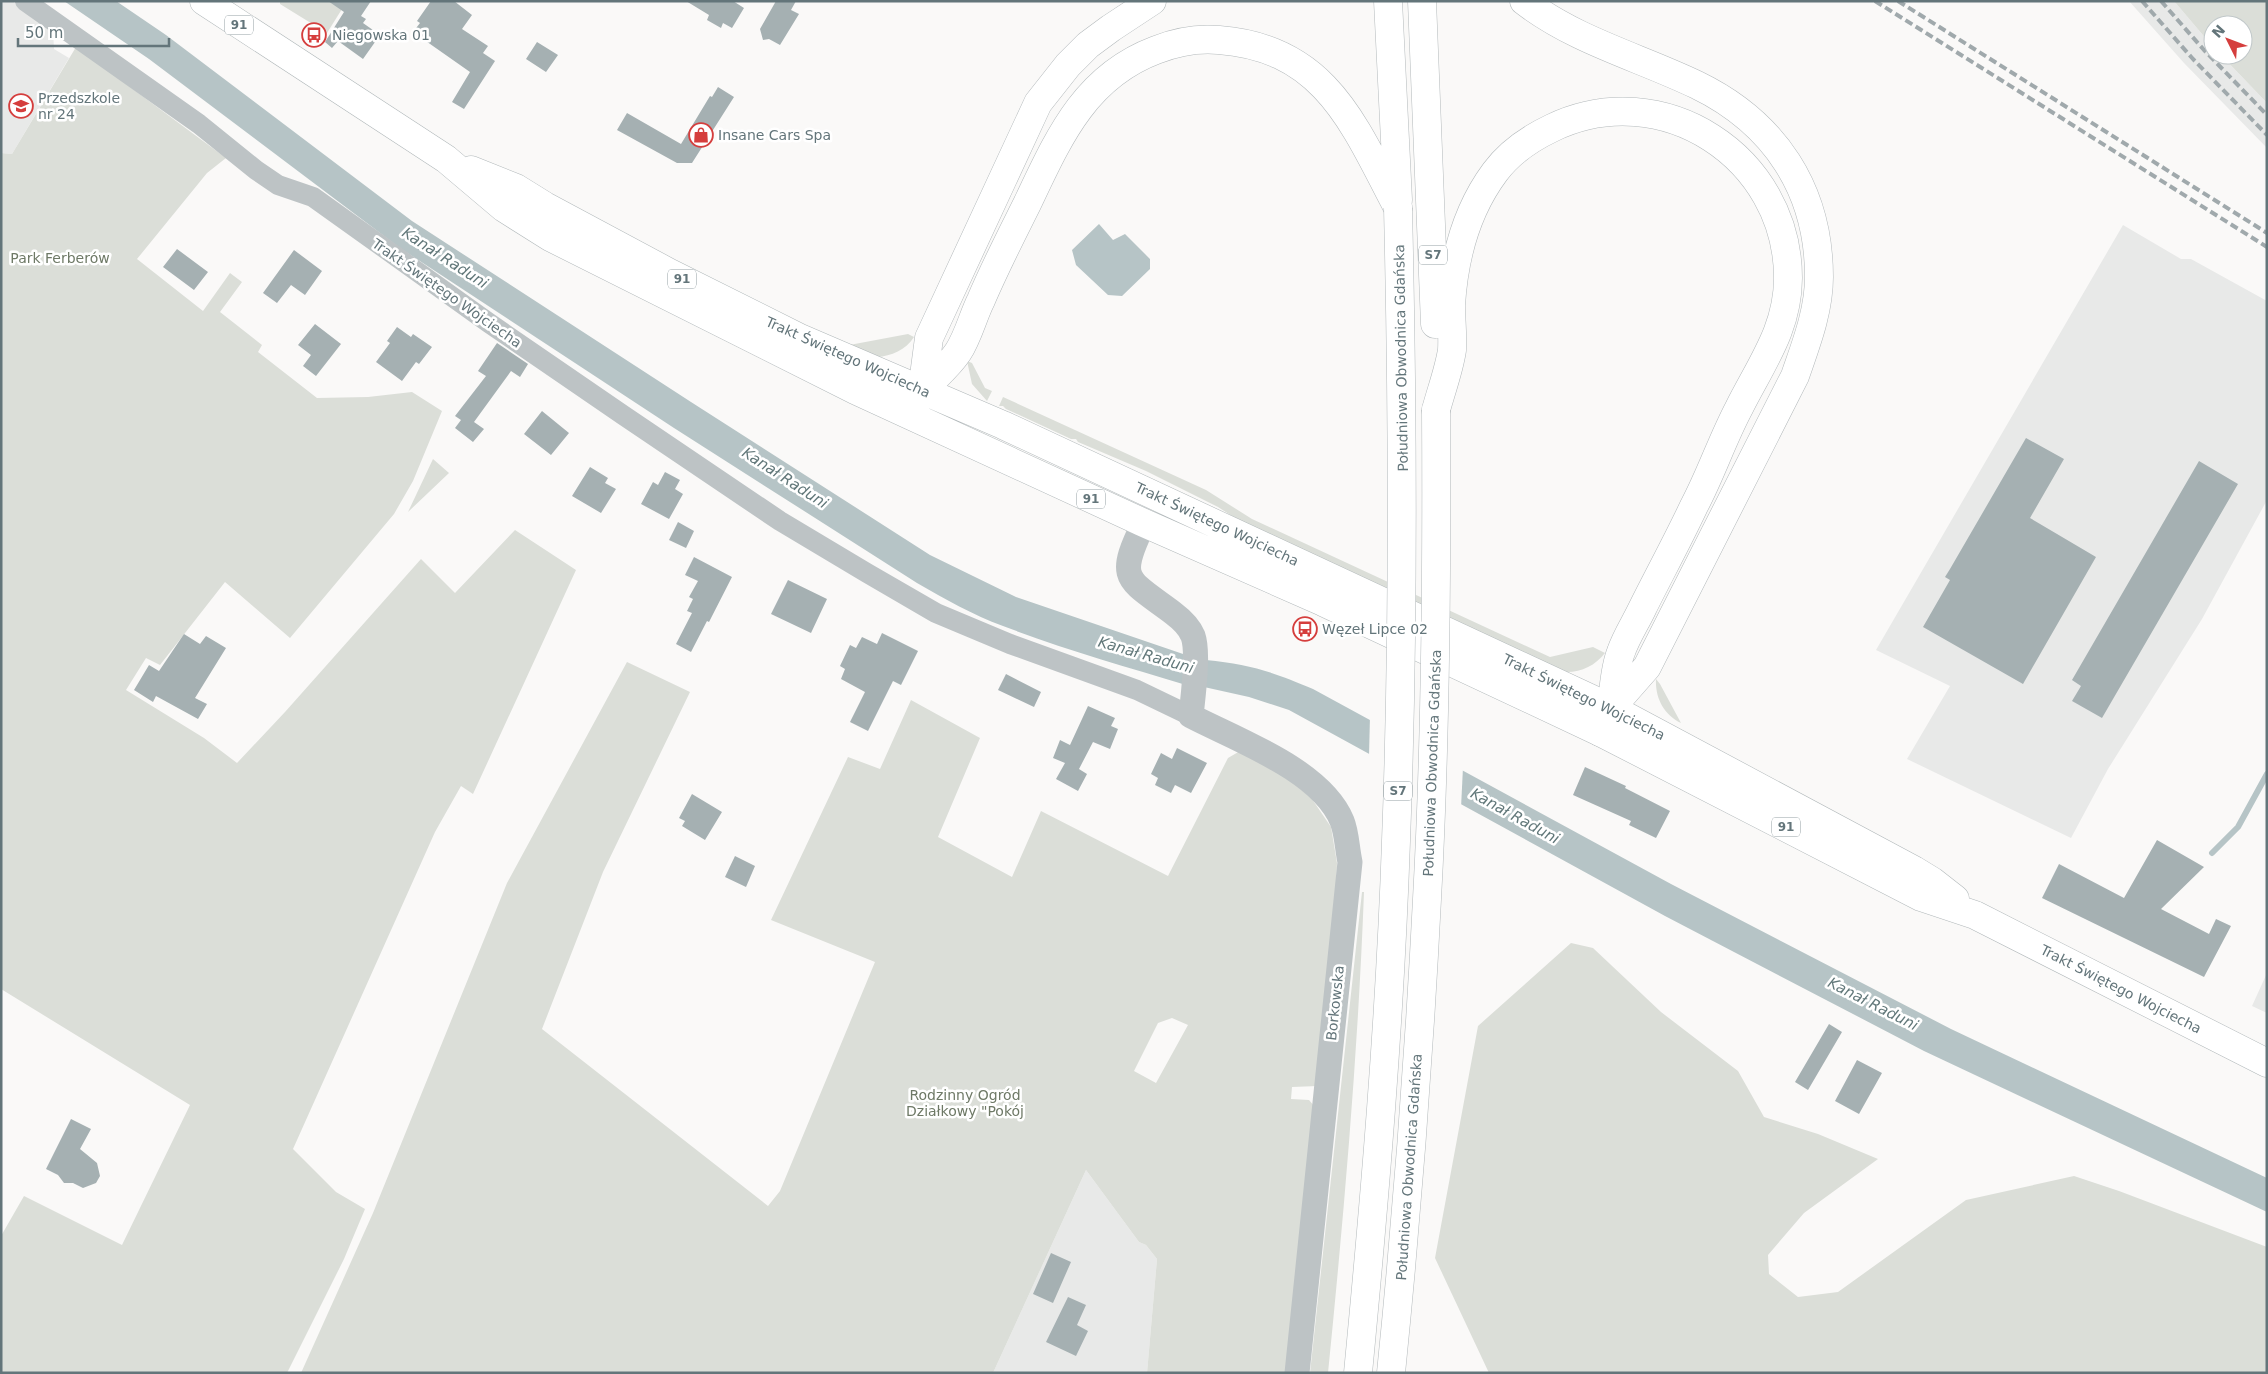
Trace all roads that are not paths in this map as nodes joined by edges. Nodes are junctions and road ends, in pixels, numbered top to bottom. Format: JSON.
{"nodes":[{"id":1,"x":25,"y":1,"type":"edge"},
{"id":2,"x":204,"y":1,"type":"edge"},
{"id":3,"x":1152,"y":1,"type":"edge"},
{"id":4,"x":1388,"y":1,"type":"edge"},
{"id":5,"x":1422,"y":1,"type":"edge"},
{"id":6,"x":1524,"y":1,"type":"edge"},
{"id":7,"x":1398,"y":208,"type":"junction"},
{"id":8,"x":917,"y":403,"type":"junction"},
{"id":9,"x":1436,"y":410,"type":"junction"},
{"id":10,"x":1144,"y":523,"type":"junction"},
{"id":11,"x":1192,"y":706,"type":"junction"},
{"id":12,"x":1611,"y":708,"type":"junction"},
{"id":13,"x":1600,"y":732,"type":"junction"},
{"id":14,"x":1975,"y":915,"type":"junction"},
{"id":15,"x":2267,"y":1063,"type":"edge"},
{"id":16,"x":1296,"y":1373,"type":"edge"},
{"id":17,"x":1358,"y":1373,"type":"edge"},
{"id":18,"x":1391,"y":1373,"type":"edge"}],
"edges":[{"from":1,"to":11,"type":"street","name":"Trakt Świętego Wojciecha"},
{"from":2,"to":8,"type":"main road","name":"Trakt Świętego Wojciecha","number":"91"},
{"from":3,"to":8,"type":"main road"},
{"from":4,"to":7,"type":"main road","name":"Południowa Obwodnica Gdańska","number":"S7"},
{"from":5,"to":9,"type":"main road","name":"Południowa Obwodnica Gdańska","number":"S7"},
{"from":6,"to":12,"type":"main road"},
{"from":7,"to":8,"type":"main road"},
{"from":7,"to":17,"type":"main road","name":"Południowa Obwodnica Gdańska","number":"S7","bridge":true},
{"from":8,"to":10,"type":"main road","name":"Trakt Świętego Wojciecha","number":"91"},
{"from":8,"to":12,"type":"main road","name":"Trakt Świętego Wojciecha","number":"91"},
{"from":9,"to":12,"type":"main road"},
{"from":9,"to":18,"type":"main road","name":"Południowa Obwodnica Gdańska","number":"S7","bridge":true},
{"from":10,"to":11,"type":"street"},
{"from":10,"to":13,"type":"main road","name":"Trakt Świętego Wojciecha","number":"91"},
{"from":11,"to":16,"type":"street","name":"Borkowska"},
{"from":12,"to":13,"type":"main road"},
{"from":12,"to":14,"type":"main road","name":"Trakt Świętego Wojciecha","number":"91"},
{"from":13,"to":14,"type":"main road","name":"Trakt Świętego Wojciecha","number":"91"},
{"from":14,"to":15,"type":"main road","name":"Trakt Świętego Wojciecha","number":"91"}]}
